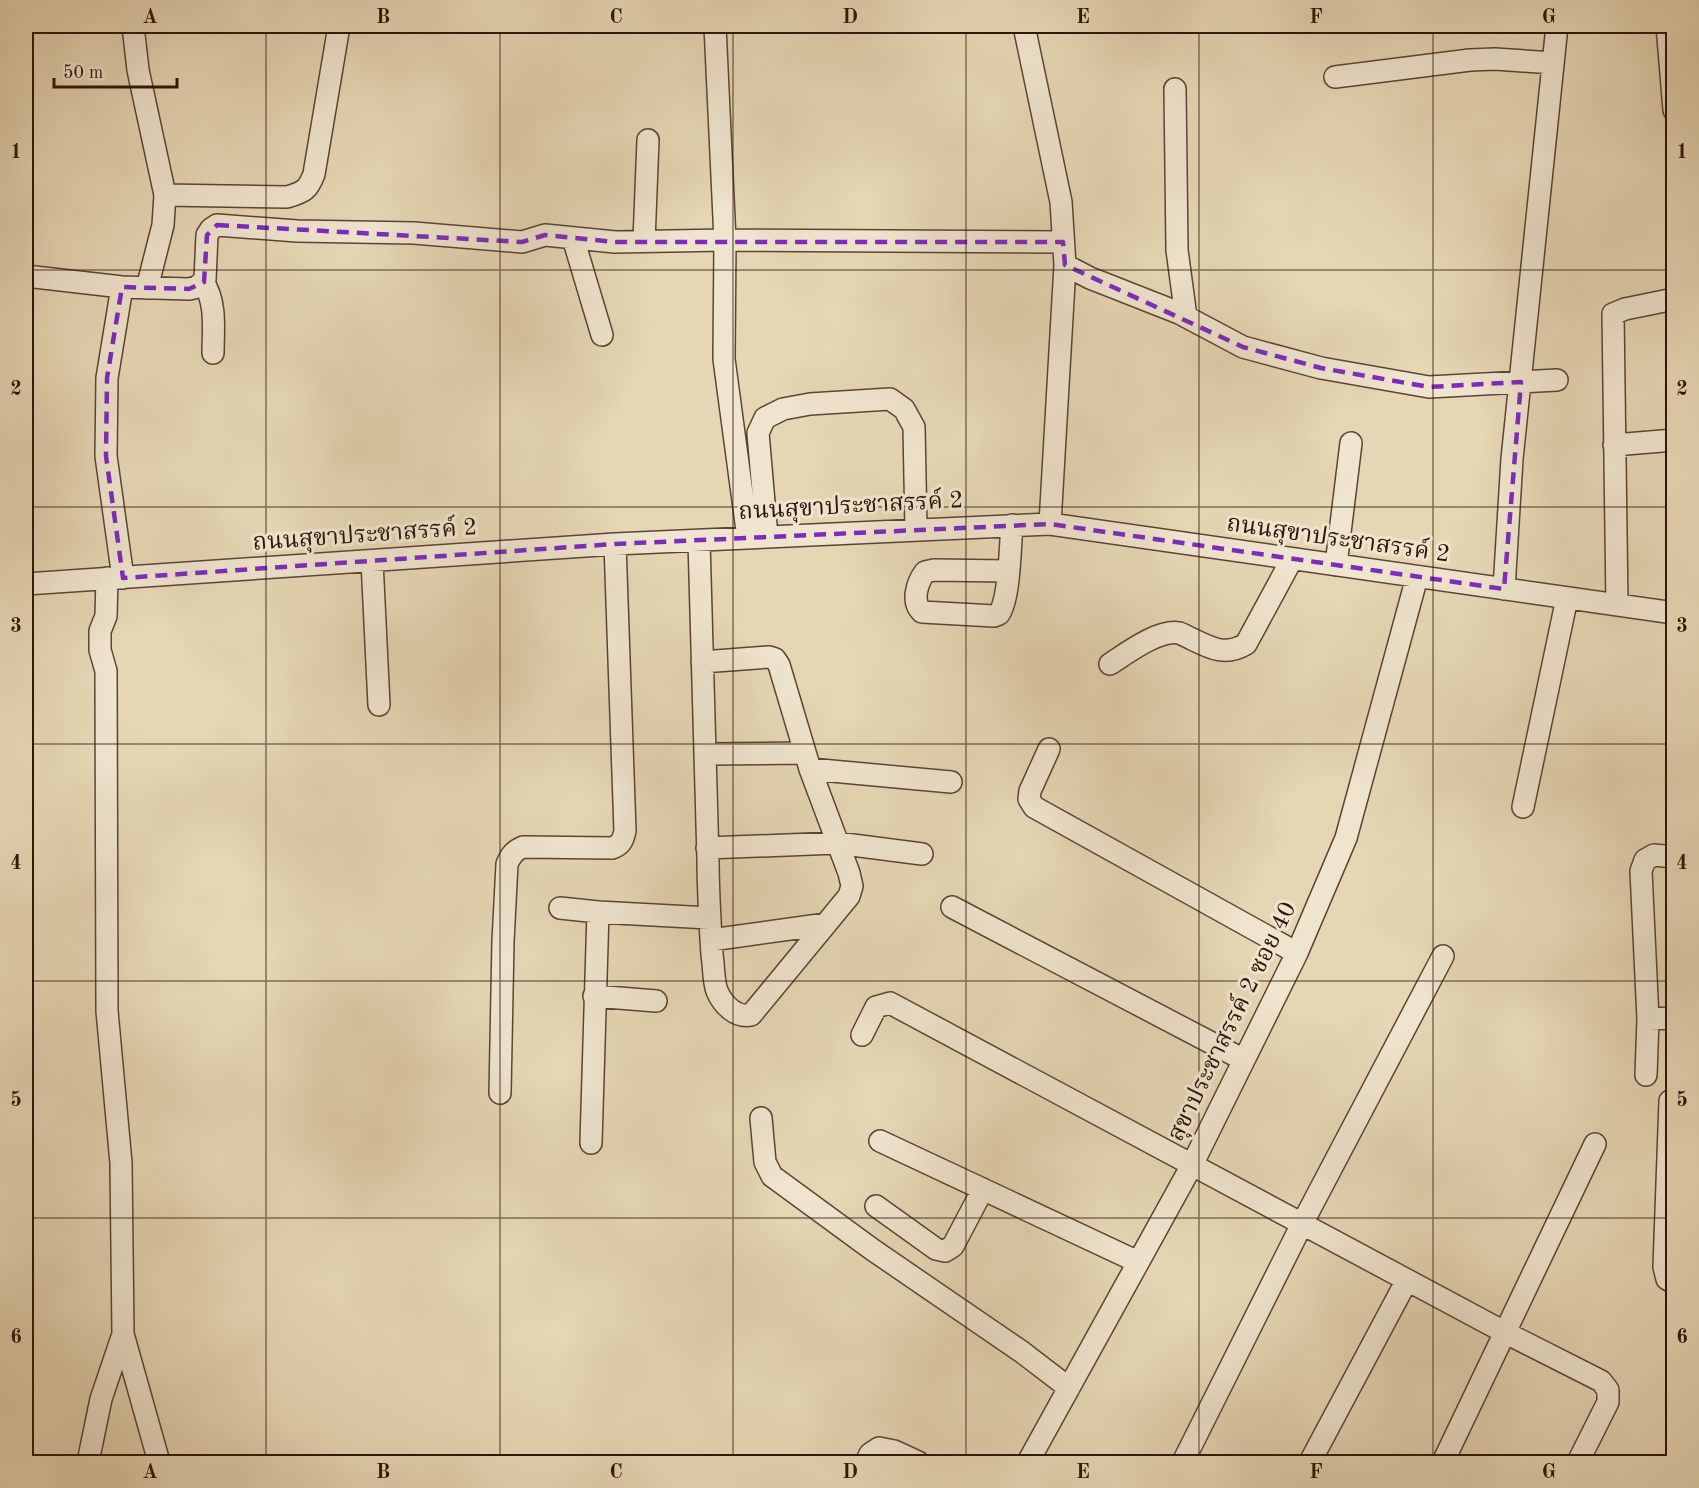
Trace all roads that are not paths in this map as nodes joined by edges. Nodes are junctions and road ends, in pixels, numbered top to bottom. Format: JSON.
{"nodes":[{"id":1,"x":133,"y":26,"type":"edge"},
{"id":2,"x":339,"y":26,"type":"edge"},
{"id":3,"x":715,"y":26,"type":"edge"},
{"id":4,"x":1024,"y":26,"type":"edge"},
{"id":5,"x":1557,"y":26,"type":"edge"},
{"id":6,"x":1666,"y":26,"type":"edge"},
{"id":7,"x":1553,"y":63,"type":"junction"},
{"id":8,"x":1335,"y":76,"type":"dead end"},
{"id":9,"x":1175,"y":89,"type":"dead end"},
{"id":10,"x":1674,"y":110,"type":"edge"},
{"id":11,"x":648,"y":140,"type":"dead end"},
{"id":12,"x":165,"y":195,"type":"junction"},
{"id":13,"x":573,"y":238,"type":"junction"},
{"id":14,"x":725,"y":240,"type":"junction"},
{"id":15,"x":644,"y":242,"type":"junction"},
{"id":16,"x":1063,"y":242,"type":"junction"},
{"id":17,"x":1065,"y":264,"type":"junction"},
{"id":18,"x":26,"y":276,"type":"edge"},
{"id":19,"x":203,"y":282,"type":"junction"},
{"id":20,"x":123,"y":287,"type":"junction"},
{"id":21,"x":147,"y":288,"type":"junction"},
{"id":22,"x":1674,"y":299,"type":"edge"},
{"id":23,"x":1186,"y":317,"type":"junction"},
{"id":24,"x":602,"y":335,"type":"dead end"},
{"id":25,"x":213,"y":353,"type":"dead end"},
{"id":26,"x":1557,"y":380,"type":"dead end"},
{"id":27,"x":1521,"y":382,"type":"junction"},
{"id":28,"x":1674,"y":440,"type":"edge"},
{"id":29,"x":1351,"y":444,"type":"dead end"},
{"id":30,"x":1614,"y":445,"type":"junction"},
{"id":31,"x":1050,"y":524,"type":"junction"},
{"id":32,"x":1012,"y":525,"type":"junction"},
{"id":33,"x":916,"y":529,"type":"junction"},
{"id":34,"x":758,"y":538,"type":"junction"},
{"id":35,"x":699,"y":541,"type":"junction"},
{"id":36,"x":615,"y":544,"type":"junction"},
{"id":37,"x":1292,"y":559,"type":"junction"},
{"id":38,"x":372,"y":561,"type":"junction"},
{"id":39,"x":1336,"y":565,"type":"junction"},
{"id":40,"x":1007,"y":571,"type":"dead end"},
{"id":41,"x":1418,"y":577,"type":"junction"},
{"id":42,"x":115,"y":578,"type":"junction"},
{"id":43,"x":26,"y":584,"type":"edge"},
{"id":44,"x":1504,"y":589,"type":"junction"},
{"id":45,"x":1567,"y":598,"type":"junction"},
{"id":46,"x":1617,"y":605,"type":"junction"},
{"id":47,"x":1674,"y":613,"type":"edge"},
{"id":48,"x":702,"y":662,"type":"junction"},
{"id":49,"x":1110,"y":664,"type":"dead end"},
{"id":50,"x":378,"y":705,"type":"dead end"},
{"id":51,"x":1049,"y":749,"type":"dead end"},
{"id":52,"x":705,"y":754,"type":"junction"},
{"id":53,"x":808,"y":761,"type":"junction"},
{"id":54,"x":951,"y":782,"type":"dead end"},
{"id":55,"x":1522,"y":807,"type":"dead end"},
{"id":56,"x":837,"y":843,"type":"junction"},
{"id":57,"x":707,"y":848,"type":"junction"},
{"id":58,"x":922,"y":854,"type":"dead end"},
{"id":59,"x":1674,"y":856,"type":"edge"},
{"id":60,"x":952,"y":907,"type":"dead end"},
{"id":61,"x":560,"y":908,"type":"dead end"},
{"id":62,"x":598,"y":912,"type":"junction"},
{"id":63,"x":709,"y":918,"type":"junction"},
{"id":64,"x":826,"y":924,"type":"junction"},
{"id":65,"x":711,"y":940,"type":"junction"},
{"id":66,"x":1297,"y":953,"type":"junction"},
{"id":67,"x":1443,"y":956,"type":"dead end"},
{"id":68,"x":594,"y":996,"type":"junction"},
{"id":69,"x":656,"y":1001,"type":"dead end"},
{"id":70,"x":1674,"y":1018,"type":"edge"},
{"id":71,"x":1648,"y":1019,"type":"junction"},
{"id":72,"x":862,"y":1035,"type":"dead end"},
{"id":73,"x":1244,"y":1060,"type":"junction"},
{"id":74,"x":1646,"y":1075,"type":"dead end"},
{"id":75,"x":500,"y":1093,"type":"dead end"},
{"id":76,"x":1670,"y":1101,"type":"dead end"},
{"id":77,"x":761,"y":1118,"type":"dead end"},
{"id":78,"x":880,"y":1140,"type":"dead end"},
{"id":79,"x":591,"y":1143,"type":"dead end"},
{"id":80,"x":1595,"y":1144,"type":"dead end"},
{"id":81,"x":1192,"y":1165,"type":"junction"},
{"id":82,"x":983,"y":1189,"type":"junction"},
{"id":83,"x":876,"y":1206,"type":"dead end"},
{"id":84,"x":1302,"y":1224,"type":"junction"},
{"id":85,"x":1138,"y":1262,"type":"junction"},
{"id":86,"x":1407,"y":1280,"type":"junction"},
{"id":87,"x":1674,"y":1283,"type":"edge"},
{"id":88,"x":1506,"y":1333,"type":"junction"},
{"id":89,"x":123,"y":1334,"type":"junction"},
{"id":90,"x":1069,"y":1388,"type":"junction"},
{"id":91,"x":88,"y":1462,"type":"edge"},
{"id":92,"x":159,"y":1462,"type":"edge"},
{"id":93,"x":866,"y":1462,"type":"edge"},
{"id":94,"x":918,"y":1462,"type":"edge"},
{"id":95,"x":1028,"y":1462,"type":"edge"},
{"id":96,"x":1183,"y":1462,"type":"edge"},
{"id":97,"x":1310,"y":1462,"type":"edge"},
{"id":98,"x":1443,"y":1462,"type":"edge"},
{"id":99,"x":1578,"y":1462,"type":"edge"}],
"edges":[{"from":1,"to":12,"type":"street"},
{"from":2,"to":12,"type":"street"},
{"from":3,"to":14,"type":"street"},
{"from":4,"to":16,"type":"street"},
{"from":5,"to":7,"type":"street"},
{"from":6,"to":10,"type":"street"},
{"from":7,"to":8,"type":"street"},
{"from":7,"to":27,"type":"street"},
{"from":9,"to":23,"type":"street"},
{"from":11,"to":15,"type":"street"},
{"from":12,"to":21,"type":"street"},
{"from":13,"to":15,"type":"street"},
{"from":13,"to":19,"type":"street"},
{"from":13,"to":24,"type":"street"},
{"from":14,"to":15,"type":"street"},
{"from":14,"to":16,"type":"street"},
{"from":14,"to":34,"type":"street"},
{"from":16,"to":17,"type":"street"},
{"from":17,"to":23,"type":"street"},
{"from":17,"to":31,"type":"street"},
{"from":18,"to":20,"type":"street"},
{"from":19,"to":21,"type":"street"},
{"from":19,"to":25,"type":"street"},
{"from":20,"to":21,"type":"street"},
{"from":20,"to":42,"type":"street"},
{"from":22,"to":30,"type":"street"},
{"from":23,"to":27,"type":"street"},
{"from":26,"to":27,"type":"street"},
{"from":27,"to":44,"type":"street"},
{"from":28,"to":30,"type":"street"},
{"from":29,"to":39,"type":"street"},
{"from":30,"to":46,"type":"street"},
{"from":31,"to":32,"type":"street","name":"ถนนสุขาประชาสรรค์ 2"},
{"from":31,"to":37,"type":"street","name":"ถนนสุขาประชาสรรค์ 2"},
{"from":32,"to":33,"type":"street","name":"ถนนสุขาประชาสรรค์ 2"},
{"from":32,"to":40,"type":"street"},
{"from":33,"to":34,"type":"street","name":"ถนนสุขาประชาสรรค์ 2"},
{"from":33,"to":34,"type":"street"},
{"from":34,"to":35,"type":"street","name":"ถนนสุขาประชาสรรค์ 2"},
{"from":35,"to":36,"type":"street","name":"ถนนสุขาประชาสรรค์ 2"},
{"from":35,"to":48,"type":"street"},
{"from":36,"to":38,"type":"street","name":"ถนนสุขาประชาสรรค์ 2"},
{"from":36,"to":75,"type":"street"},
{"from":37,"to":39,"type":"street","name":"ถนนสุขาประชาสรรค์ 2"},
{"from":37,"to":49,"type":"street"},
{"from":38,"to":42,"type":"street","name":"ถนนสุขาประชาสรรค์ 2"},
{"from":38,"to":50,"type":"street"},
{"from":39,"to":41,"type":"street","name":"ถนนสุขาประชาสรรค์ 2"},
{"from":41,"to":44,"type":"street","name":"ถนนสุขาประชาสรรค์ 2"},
{"from":41,"to":66,"type":"street","name":"สุขาประชาสรรค์ 2 ซอย 40"},
{"from":42,"to":43,"type":"street","name":"ถนนสุขาประชาสรรค์ 2"},
{"from":42,"to":89,"type":"street"},
{"from":44,"to":45,"type":"street","name":"ถนนสุขาประชาสรรค์ 2"},
{"from":45,"to":46,"type":"street","name":"ถนนสุขาประชาสรรค์ 2"},
{"from":45,"to":55,"type":"street"},
{"from":46,"to":47,"type":"street","name":"ถนนสุขาประชาสรรค์ 2"},
{"from":48,"to":52,"type":"street"},
{"from":48,"to":53,"type":"street"},
{"from":51,"to":66,"type":"street"},
{"from":52,"to":53,"type":"street"},
{"from":52,"to":57,"type":"street"},
{"from":53,"to":54,"type":"street"},
{"from":53,"to":56,"type":"street"},
{"from":56,"to":57,"type":"street"},
{"from":56,"to":58,"type":"street"},
{"from":56,"to":64,"type":"street"},
{"from":57,"to":63,"type":"street"},
{"from":59,"to":71,"type":"street"},
{"from":60,"to":73,"type":"street"},
{"from":61,"to":62,"type":"street"},
{"from":62,"to":63,"type":"street"},
{"from":62,"to":68,"type":"street"},
{"from":63,"to":65,"type":"street"},
{"from":64,"to":65,"type":"street"},
{"from":64,"to":65,"type":"street"},
{"from":66,"to":73,"type":"street","name":"สุขาประชาสรรค์ 2 ซอย 40"},
{"from":67,"to":84,"type":"street"},
{"from":68,"to":69,"type":"street"},
{"from":68,"to":79,"type":"street"},
{"from":70,"to":71,"type":"street"},
{"from":71,"to":74,"type":"street"},
{"from":72,"to":81,"type":"street"},
{"from":73,"to":81,"type":"street","name":"สุขาประชาสรรค์ 2 ซอย 40"},
{"from":76,"to":87,"type":"street"},
{"from":77,"to":90,"type":"street"},
{"from":78,"to":82,"type":"street"},
{"from":80,"to":88,"type":"street"},
{"from":81,"to":84,"type":"street"},
{"from":81,"to":85,"type":"street","name":"สุขาประชาสรรค์ 2 ซอย 40"},
{"from":82,"to":83,"type":"street"},
{"from":82,"to":85,"type":"street"},
{"from":84,"to":86,"type":"street"},
{"from":84,"to":96,"type":"street"},
{"from":85,"to":90,"type":"street","name":"สุขาประชาสรรค์ 2 ซอย 40"},
{"from":86,"to":88,"type":"street"},
{"from":86,"to":97,"type":"street"},
{"from":88,"to":98,"type":"street"},
{"from":88,"to":99,"type":"street"},
{"from":89,"to":91,"type":"street"},
{"from":89,"to":92,"type":"street"},
{"from":90,"to":95,"type":"street","name":"สุขาประชาสรรค์ 2 ซอย 40"},
{"from":93,"to":94,"type":"street"}]}
